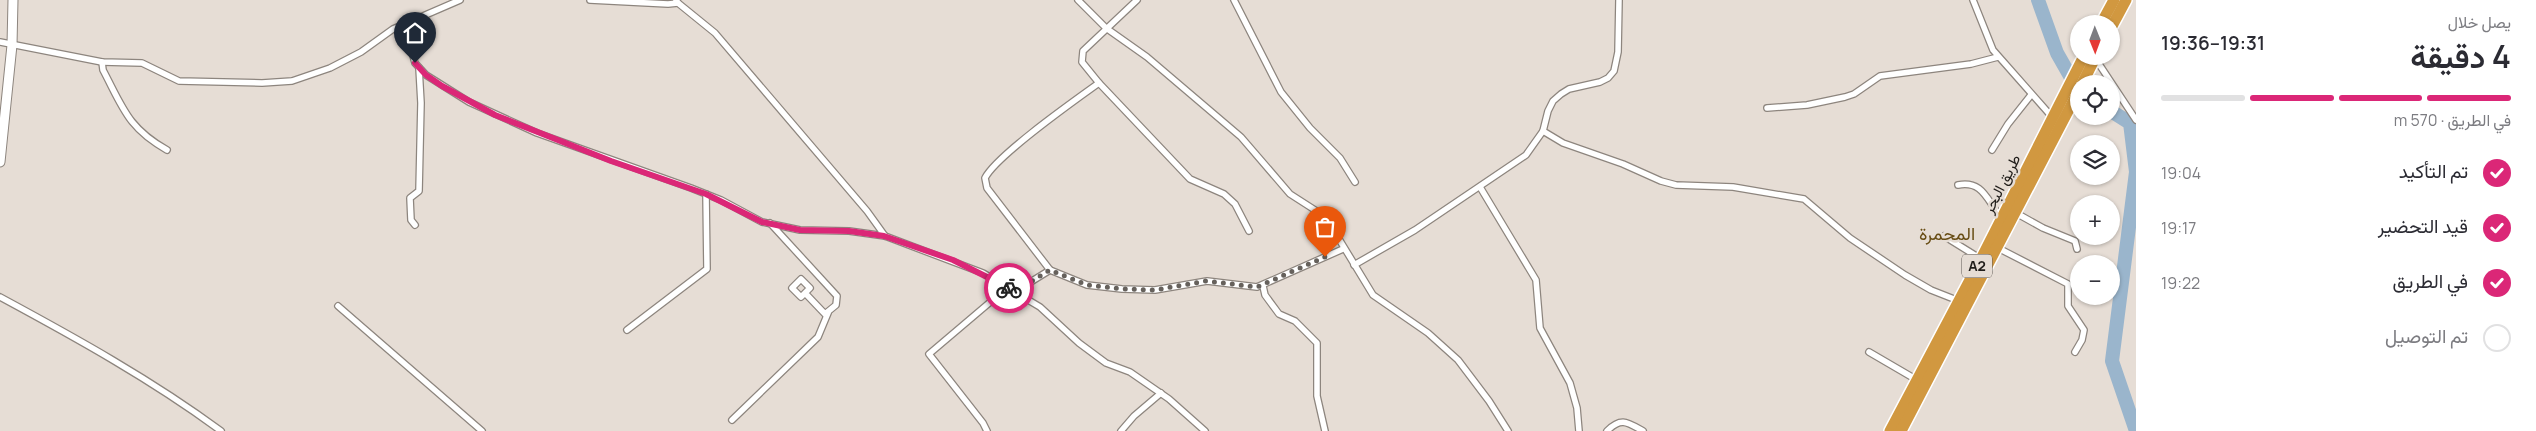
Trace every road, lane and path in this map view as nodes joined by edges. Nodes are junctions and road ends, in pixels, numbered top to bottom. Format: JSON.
{"nodes":[{"id":1,"x":13,"y":0,"type":"edge"},
{"id":2,"x":460,"y":0,"type":"edge"},
{"id":3,"x":590,"y":0,"type":"edge"},
{"id":4,"x":1078,"y":0,"type":"edge"},
{"id":5,"x":1137,"y":0,"type":"edge"},
{"id":6,"x":1234,"y":0,"type":"edge"},
{"id":7,"x":1619,"y":0,"type":"edge"},
{"id":8,"x":1973,"y":0,"type":"edge"},
{"id":9,"x":2114,"y":0,"type":"edge"},
{"id":10,"x":2126,"y":0,"type":"edge"},
{"id":11,"x":677,"y":1,"type":"edge"},
{"id":12,"x":2106,"y":15,"type":"edge"},
{"id":13,"x":2118,"y":15,"type":"edge"},
{"id":14,"x":401,"y":25,"type":"junction"},
{"id":15,"x":1106,"y":28,"type":"junction"},
{"id":16,"x":0,"y":42,"type":"edge"},
{"id":17,"x":12,"y":45,"type":"junction"},
{"id":18,"x":1998,"y":57,"type":"junction"},
{"id":19,"x":102,"y":62,"type":"junction"},
{"id":20,"x":2088,"y":65,"type":"edge"},
{"id":21,"x":2097,"y":65,"type":"edge"},
{"id":22,"x":419,"y":68,"type":"junction"},
{"id":23,"x":1099,"y":83,"type":"junction"},
{"id":24,"x":2031,"y":95,"type":"junction"},
{"id":25,"x":2070,"y":98,"type":"edge"},
{"id":26,"x":2067,"y":101,"type":"junction"},
{"id":27,"x":1767,"y":108,"type":"dead end"},
{"id":28,"x":2053,"y":118,"type":"junction"},
{"id":29,"x":2136,"y":120,"type":"edge"},
{"id":30,"x":1543,"y":131,"type":"junction"},
{"id":31,"x":167,"y":150,"type":"dead end"},
{"id":32,"x":1992,"y":150,"type":"dead end"},
{"id":33,"x":0,"y":162,"type":"edge"},
{"id":34,"x":1355,"y":182,"type":"dead end"},
{"id":35,"x":1958,"y":185,"type":"dead end"},
{"id":36,"x":1480,"y":186,"type":"junction"},
{"id":37,"x":706,"y":194,"type":"junction"},
{"id":38,"x":2016,"y":213,"type":"junction"},
{"id":39,"x":2002,"y":218,"type":"junction"},
{"id":40,"x":770,"y":223,"type":"junction"},
{"id":41,"x":415,"y":225,"type":"dead end"},
{"id":42,"x":1249,"y":232,"type":"dead end"},
{"id":43,"x":884,"y":236,"type":"junction"},
{"id":44,"x":1944,"y":236,"type":"dead end"},
{"id":45,"x":1998,"y":248,"type":"junction"},
{"id":46,"x":1343,"y":249,"type":"junction"},
{"id":47,"x":2077,"y":249,"type":"dead end"},
{"id":48,"x":1981,"y":259,"type":"junction"},
{"id":49,"x":1354,"y":265,"type":"junction"},
{"id":50,"x":1050,"y":270,"type":"junction"},
{"id":51,"x":1263,"y":286,"type":"junction"},
{"id":52,"x":1008,"y":287,"type":"junction"},
{"id":53,"x":1016,"y":291,"type":"junction"},
{"id":54,"x":805,"y":293,"type":"dead end"},
{"id":55,"x":0,"y":297,"type":"edge"},
{"id":56,"x":1958,"y":301,"type":"junction"},
{"id":57,"x":338,"y":306,"type":"dead end"},
{"id":58,"x":829,"y":311,"type":"junction"},
{"id":59,"x":627,"y":330,"type":"dead end"},
{"id":60,"x":1869,"y":352,"type":"dead end"},
{"id":61,"x":2074,"y":352,"type":"dead end"},
{"id":62,"x":1917,"y":380,"type":"junction"},
{"id":63,"x":1161,"y":393,"type":"junction"},
{"id":64,"x":732,"y":420,"type":"dead end"},
{"id":65,"x":221,"y":431,"type":"edge"},
{"id":66,"x":482,"y":431,"type":"edge"},
{"id":67,"x":987,"y":431,"type":"edge"},
{"id":68,"x":1121,"y":431,"type":"edge"},
{"id":69,"x":1205,"y":431,"type":"edge"},
{"id":70,"x":1325,"y":431,"type":"edge"},
{"id":71,"x":1508,"y":431,"type":"edge"},
{"id":72,"x":1578,"y":431,"type":"edge"},
{"id":73,"x":1607,"y":431,"type":"edge"},
{"id":74,"x":1643,"y":431,"type":"edge"},
{"id":75,"x":1890,"y":431,"type":"edge"},
{"id":76,"x":1901,"y":431,"type":"edge"}],
"edges":[{"from":1,"to":17,"type":"street"},
{"from":2,"to":14,"type":"street"},
{"from":3,"to":11,"type":"street"},
{"from":4,"to":15,"type":"street"},
{"from":5,"to":15,"type":"street"},
{"from":6,"to":34,"type":"street"},
{"from":7,"to":30,"type":"street"},
{"from":8,"to":18,"type":"street"},
{"from":9,"to":12,"type":"highway"},
{"from":10,"to":13,"type":"highway"},
{"from":11,"to":43,"type":"street"},
{"from":14,"to":19,"type":"street"},
{"from":14,"to":22,"type":"street"},
{"from":15,"to":23,"type":"street"},
{"from":15,"to":46,"type":"street"},
{"from":16,"to":17,"type":"street"},
{"from":17,"to":19,"type":"street"},
{"from":17,"to":33,"type":"street"},
{"from":18,"to":24,"type":"street"},
{"from":18,"to":27,"type":"street"},
{"from":19,"to":31,"type":"street"},
{"from":20,"to":26,"type":"highway","name":"طريق البحر","number":"A2"},
{"from":21,"to":29,"type":"street"},
{"from":22,"to":37,"type":"street"},
{"from":22,"to":41,"type":"street"},
{"from":23,"to":42,"type":"street"},
{"from":23,"to":50,"type":"street"},
{"from":24,"to":28,"type":"street"},
{"from":24,"to":32,"type":"street"},
{"from":25,"to":26,"type":"highway","name":"طريق البحر","number":"A2"},
{"from":26,"to":28,"type":"highway","name":"طريق البحر","number":"A2"},
{"from":26,"to":38,"type":"highway","name":"طريق البحر","number":"A2"},
{"from":28,"to":39,"type":"highway","name":"طريق البحر","number":"A2"},
{"from":30,"to":36,"type":"street"},
{"from":30,"to":56,"type":"street"},
{"from":35,"to":39,"type":"street"},
{"from":36,"to":49,"type":"street"},
{"from":36,"to":72,"type":"street"},
{"from":37,"to":40,"type":"street"},
{"from":37,"to":59,"type":"street"},
{"from":38,"to":45,"type":"highway","name":"طريق البحر","number":"A2"},
{"from":38,"to":47,"type":"street"},
{"from":39,"to":48,"type":"highway","name":"طريق البحر","number":"A2"},
{"from":40,"to":43,"type":"street"},
{"from":40,"to":58,"type":"street"},
{"from":43,"to":52,"type":"street"},
{"from":44,"to":48,"type":"street"},
{"from":45,"to":61,"type":"street"},
{"from":45,"to":76,"type":"highway","name":"طريق البحر","number":"A2"},
{"from":46,"to":49,"type":"street"},
{"from":46,"to":51,"type":"street"},
{"from":48,"to":56,"type":"highway","name":"طريق البحر","number":"A2"},
{"from":49,"to":71,"type":"street"},
{"from":50,"to":51,"type":"street"},
{"from":50,"to":53,"type":"street"},
{"from":51,"to":70,"type":"street"},
{"from":52,"to":53,"type":"street"},
{"from":52,"to":67,"type":"street"},
{"from":53,"to":63,"type":"street"},
{"from":54,"to":58,"type":"street"},
{"from":55,"to":65,"type":"street"},
{"from":56,"to":62,"type":"highway","name":"طريق البحر","number":"A2"},
{"from":57,"to":66,"type":"street"},
{"from":58,"to":64,"type":"street"},
{"from":60,"to":62,"type":"street"},
{"from":62,"to":75,"type":"highway","name":"طريق البحر","number":"A2"},
{"from":63,"to":68,"type":"street"},
{"from":63,"to":69,"type":"street"},
{"from":73,"to":74,"type":"street"}]}
